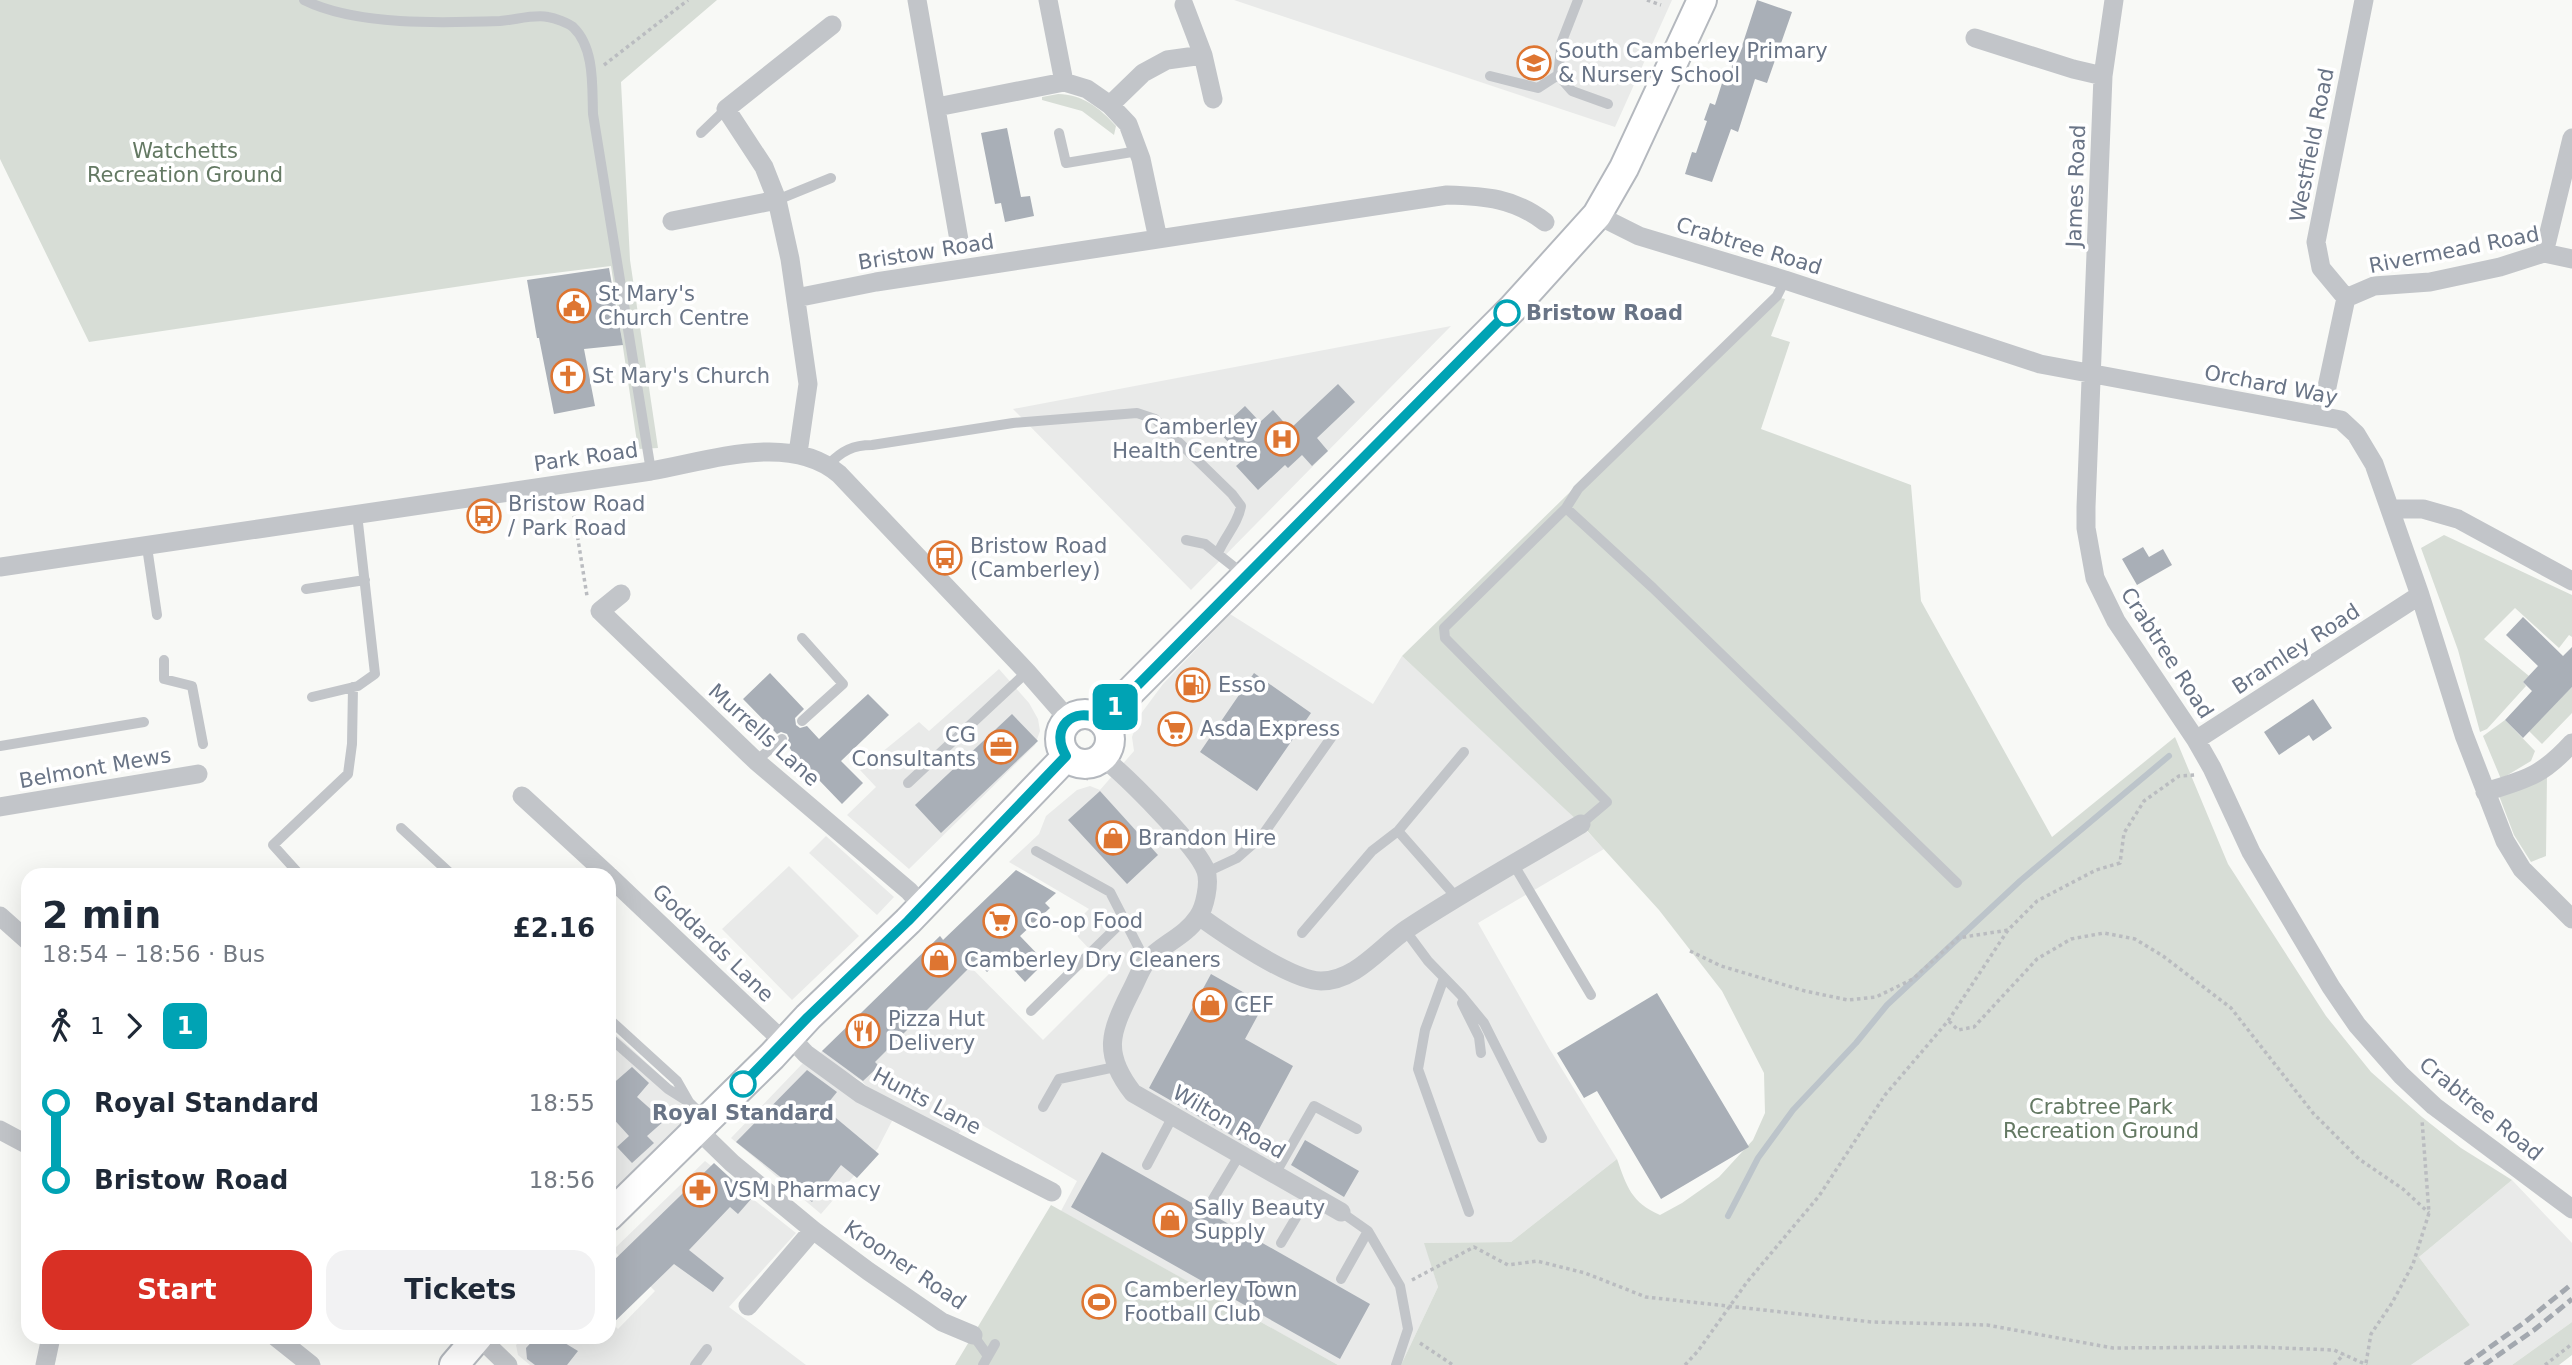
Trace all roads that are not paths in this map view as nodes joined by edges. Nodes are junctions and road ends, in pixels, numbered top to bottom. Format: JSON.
{"nodes":[{"id":1,"x":304,"y":0,"type":"edge"},
{"id":2,"x":917,"y":0,"type":"edge"},
{"id":3,"x":1048,"y":0,"type":"edge"},
{"id":4,"x":1578,"y":0,"type":"edge"},
{"id":5,"x":1702,"y":0,"type":"edge"},
{"id":6,"x":2114,"y":0,"type":"edge"},
{"id":7,"x":2364,"y":0,"type":"edge"},
{"id":8,"x":1184,"y":5,"type":"dead end"},
{"id":9,"x":832,"y":25,"type":"dead end"},
{"id":10,"x":1975,"y":38,"type":"dead end"},
{"id":11,"x":1203,"y":55,"type":"junction"},
{"id":12,"x":1558,"y":75,"type":"junction"},
{"id":13,"x":1490,"y":76,"type":"dead end"},
{"id":14,"x":2103,"y":76,"type":"junction"},
{"id":15,"x":1063,"y":82,"type":"junction"},
{"id":16,"x":1213,"y":99,"type":"dead end"},
{"id":17,"x":1608,"y":104,"type":"dead end"},
{"id":18,"x":1110,"y":106,"type":"junction"},
{"id":19,"x":937,"y":107,"type":"junction"},
{"id":20,"x":726,"y":109,"type":"junction"},
{"id":21,"x":701,"y":133,"type":"dead end"},
{"id":22,"x":1059,"y":133,"type":"dead end"},
{"id":23,"x":2572,"y":138,"type":"edge"},
{"id":24,"x":1138,"y":151,"type":"junction"},
{"id":25,"x":831,"y":178,"type":"dead end"},
{"id":26,"x":777,"y":200,"type":"junction"},
{"id":27,"x":1597,"y":215,"type":"junction"},
{"id":28,"x":672,"y":221,"type":"dead end"},
{"id":29,"x":1545,"y":222,"type":"dead end"},
{"id":30,"x":1158,"y":239,"type":"junction"},
{"id":31,"x":960,"y":240,"type":"dead end"},
{"id":32,"x":2544,"y":253,"type":"junction"},
{"id":33,"x":2572,"y":259,"type":"edge"},
{"id":34,"x":1784,"y":280,"type":"junction"},
{"id":35,"x":796,"y":298,"type":"junction"},
{"id":36,"x":2346,"y":298,"type":"junction"},
{"id":37,"x":2092,"y":375,"type":"junction"},
{"id":38,"x":2321,"y":415,"type":"junction"},
{"id":39,"x":798,"y":453,"type":"junction"},
{"id":40,"x":650,"y":462,"type":"junction"},
{"id":41,"x":829,"y":464,"type":"junction"},
{"id":42,"x":1566,"y":508,"type":"junction"},
{"id":43,"x":2390,"y":509,"type":"junction"},
{"id":44,"x":357,"y":514,"type":"junction"},
{"id":45,"x":1186,"y":540,"type":"dead end"},
{"id":46,"x":147,"y":547,"type":"junction"},
{"id":47,"x":1218,"y":553,"type":"junction"},
{"id":48,"x":0,"y":567,"type":"edge"},
{"id":49,"x":1246,"y":577,"type":"junction"},
{"id":50,"x":365,"y":580,"type":"junction"},
{"id":51,"x":2572,"y":581,"type":"edge"},
{"id":52,"x":306,"y":589,"type":"dead end"},
{"id":53,"x":621,"y":594,"type":"dead end"},
{"id":54,"x":2420,"y":595,"type":"junction"},
{"id":55,"x":156,"y":615,"type":"dead end"},
{"id":56,"x":802,"y":638,"type":"dead end"},
{"id":57,"x":164,"y":660,"type":"dead end"},
{"id":58,"x":1027,"y":672,"type":"junction"},
{"id":59,"x":353,"y":687,"type":"junction"},
{"id":60,"x":312,"y":697,"type":"dead end"},
{"id":61,"x":1069,"y":720,"type":"junction"},
{"id":62,"x":1101,"y":720,"type":"junction"},
{"id":63,"x":802,"y":721,"type":"dead end"},
{"id":64,"x":144,"y":722,"type":"dead end"},
{"id":65,"x":1333,"y":735,"type":"dead end"},
{"id":66,"x":782,"y":739,"type":"dead end"},
{"id":67,"x":2196,"y":740,"type":"junction"},
{"id":68,"x":2572,"y":743,"type":"edge"},
{"id":69,"x":203,"y":744,"type":"dead end"},
{"id":70,"x":0,"y":746,"type":"edge"},
{"id":71,"x":1464,"y":752,"type":"dead end"},
{"id":72,"x":1066,"y":756,"type":"junction"},
{"id":73,"x":1102,"y":757,"type":"junction"},
{"id":74,"x":756,"y":761,"type":"junction"},
{"id":75,"x":198,"y":774,"type":"dead end"},
{"id":76,"x":908,"y":783,"type":"dead end"},
{"id":77,"x":2485,"y":792,"type":"junction"},
{"id":78,"x":522,"y":796,"type":"dead end"},
{"id":79,"x":0,"y":807,"type":"edge"},
{"id":80,"x":1581,"y":824,"type":"joint"},
{"id":81,"x":401,"y":828,"type":"dead end"},
{"id":82,"x":1398,"y":831,"type":"junction"},
{"id":83,"x":1036,"y":851,"type":"dead end"},
{"id":84,"x":1514,"y":865,"type":"junction"},
{"id":85,"x":294,"y":868,"type":"edge"},
{"id":86,"x":444,"y":868,"type":"edge"},
{"id":87,"x":599,"y":868,"type":"edge"},
{"id":88,"x":1207,"y":872,"type":"junction"},
{"id":89,"x":616,"y":883,"type":"edge"},
{"id":90,"x":1957,"y":883,"type":"dead end"},
{"id":91,"x":1458,"y":899,"type":"junction"},
{"id":92,"x":922,"y":906,"type":"junction"},
{"id":93,"x":0,"y":916,"type":"edge"},
{"id":94,"x":1199,"y":916,"type":"junction"},
{"id":95,"x":2572,"y":919,"type":"edge"},
{"id":96,"x":1124,"y":920,"type":"junction"},
{"id":97,"x":1405,"y":930,"type":"junction"},
{"id":98,"x":1302,"y":933,"type":"dead end"},
{"id":99,"x":21,"y":935,"type":"edge"},
{"id":100,"x":1146,"y":962,"type":"junction"},
{"id":101,"x":1444,"y":978,"type":"junction"},
{"id":102,"x":1455,"y":990,"type":"junction"},
{"id":103,"x":1591,"y":995,"type":"dead end"},
{"id":104,"x":1031,"y":1011,"type":"dead end"},
{"id":105,"x":616,"y":1024,"type":"edge"},
{"id":106,"x":788,"y":1040,"type":"junction"},
{"id":107,"x":616,"y":1043,"type":"edge"},
{"id":108,"x":1481,"y":1053,"type":"dead end"},
{"id":109,"x":1115,"y":1067,"type":"junction"},
{"id":110,"x":1043,"y":1107,"type":"dead end"},
{"id":111,"x":1173,"y":1116,"type":"junction"},
{"id":112,"x":697,"y":1117,"type":"junction"},
{"id":113,"x":1357,"y":1129,"type":"dead end"},
{"id":114,"x":0,"y":1130,"type":"edge"},
{"id":115,"x":1542,"y":1138,"type":"dead end"},
{"id":116,"x":21,"y":1141,"type":"edge"},
{"id":117,"x":1240,"y":1154,"type":"junction"},
{"id":118,"x":1147,"y":1165,"type":"dead end"},
{"id":119,"x":1275,"y":1174,"type":"junction"},
{"id":120,"x":1052,"y":1192,"type":"dead end"},
{"id":121,"x":1310,"y":1194,"type":"junction"},
{"id":122,"x":1210,"y":1204,"type":"dead end"},
{"id":123,"x":616,"y":1208,"type":"edge"},
{"id":124,"x":2572,"y":1209,"type":"edge"},
{"id":125,"x":1341,"y":1212,"type":"joint"},
{"id":126,"x":1469,"y":1212,"type":"dead end"},
{"id":127,"x":813,"y":1230,"type":"junction"},
{"id":128,"x":1368,"y":1231,"type":"junction"},
{"id":129,"x":1282,"y":1243,"type":"dead end"},
{"id":130,"x":1340,"y":1279,"type":"dead end"},
{"id":131,"x":748,"y":1306,"type":"dead end"},
{"id":132,"x":973,"y":1335,"type":"joint"},
{"id":133,"x":50,"y":1344,"type":"edge"},
{"id":134,"x":285,"y":1344,"type":"edge"},
{"id":135,"x":473,"y":1344,"type":"edge"},
{"id":136,"x":486,"y":1344,"type":"edge"},
{"id":137,"x":995,"y":1345,"type":"dead end"},
{"id":138,"x":707,"y":1349,"type":"dead end"},
{"id":139,"x":986,"y":1361,"type":"edge"},
{"id":140,"x":1397,"y":1362,"type":"edge"},
{"id":141,"x":45,"y":1365,"type":"edge"},
{"id":142,"x":311,"y":1365,"type":"edge"},
{"id":143,"x":454,"y":1365,"type":"edge"},
{"id":144,"x":508,"y":1365,"type":"edge"},
{"id":145,"x":695,"y":1365,"type":"edge"}],
"edges":[{"from":1,"to":40,"type":"lane"},
{"from":2,"to":19,"type":"street"},
{"from":3,"to":15,"type":"street"},
{"from":4,"to":12,"type":"lane"},
{"from":5,"to":27,"type":"main road"},
{"from":6,"to":14,"type":"street","name":"James Road"},
{"from":7,"to":36,"type":"street","name":"Westfield Road"},
{"from":8,"to":11,"type":"street"},
{"from":9,"to":20,"type":"street"},
{"from":10,"to":14,"type":"street"},
{"from":11,"to":16,"type":"street"},
{"from":11,"to":18,"type":"street"},
{"from":12,"to":13,"type":"lane"},
{"from":12,"to":17,"type":"lane"},
{"from":14,"to":37,"type":"street","name":"James Road"},
{"from":15,"to":18,"type":"street"},
{"from":15,"to":19,"type":"street"},
{"from":18,"to":24,"type":"street"},
{"from":19,"to":31,"type":"street"},
{"from":20,"to":21,"type":"lane"},
{"from":20,"to":26,"type":"street"},
{"from":22,"to":24,"type":"lane"},
{"from":23,"to":32,"type":"street"},
{"from":24,"to":30,"type":"street"},
{"from":25,"to":26,"type":"lane"},
{"from":26,"to":28,"type":"street"},
{"from":26,"to":35,"type":"street"},
{"from":27,"to":34,"type":"street","name":"Crabtree Road"},
{"from":27,"to":49,"type":"main road"},
{"from":29,"to":30,"type":"street","name":"Bristow Road"},
{"from":30,"to":35,"type":"street","name":"Bristow Road"},
{"from":32,"to":33,"type":"street","name":"Rivermead Road"},
{"from":32,"to":36,"type":"street","name":"Rivermead Road"},
{"from":34,"to":37,"type":"street","name":"Crabtree Road"},
{"from":34,"to":42,"type":"lane"},
{"from":35,"to":39,"type":"street"},
{"from":36,"to":38,"type":"street"},
{"from":37,"to":38,"type":"street","name":"Orchard Way"},
{"from":37,"to":67,"type":"street","name":"Crabtree Road"},
{"from":38,"to":43,"type":"street","name":"Orchard Way"},
{"from":39,"to":40,"type":"street","name":"Park Road"},
{"from":39,"to":41,"type":"street","name":"Park Road"},
{"from":40,"to":44,"type":"street","name":"Park Road"},
{"from":41,"to":47,"type":"lane"},
{"from":41,"to":58,"type":"street","name":"Park Road"},
{"from":42,"to":80,"type":"lane"},
{"from":42,"to":90,"type":"lane"},
{"from":43,"to":51,"type":"street"},
{"from":43,"to":54,"type":"street","name":"Orchard Way"},
{"from":44,"to":46,"type":"street","name":"Park Road"},
{"from":44,"to":50,"type":"lane"},
{"from":45,"to":47,"type":"lane"},
{"from":46,"to":48,"type":"street","name":"Park Road"},
{"from":46,"to":55,"type":"lane"},
{"from":47,"to":49,"type":"lane"},
{"from":49,"to":62,"type":"main road"},
{"from":50,"to":52,"type":"lane"},
{"from":50,"to":59,"type":"lane"},
{"from":53,"to":74,"type":"street","name":"Murrells Lane"},
{"from":54,"to":67,"type":"street","name":"Bramley Road"},
{"from":54,"to":77,"type":"street","name":"Orchard Way"},
{"from":56,"to":63,"type":"lane"},
{"from":57,"to":69,"type":"lane"},
{"from":58,"to":61,"type":"street","name":"Park Road"},
{"from":58,"to":76,"type":"lane"},
{"from":59,"to":60,"type":"lane"},
{"from":59,"to":85,"type":"lane"},
{"from":61,"to":62,"type":"main road"},
{"from":61,"to":72,"type":"main road"},
{"from":62,"to":73,"type":"main road"},
{"from":64,"to":70,"type":"lane"},
{"from":65,"to":88,"type":"lane"},
{"from":66,"to":74,"type":"lane"},
{"from":67,"to":124,"type":"street","name":"Crabtree Road"},
{"from":68,"to":77,"type":"street"},
{"from":71,"to":82,"type":"lane"},
{"from":72,"to":73,"type":"main road"},
{"from":72,"to":92,"type":"main road"},
{"from":73,"to":88,"type":"street"},
{"from":74,"to":92,"type":"street","name":"Murrells Lane"},
{"from":75,"to":79,"type":"street","name":"Belmont Mews"},
{"from":77,"to":95,"type":"street","name":"Orchard Way"},
{"from":78,"to":87,"type":"street","name":"Goddards Lane"},
{"from":80,"to":84,"type":"street"},
{"from":81,"to":86,"type":"lane"},
{"from":82,"to":91,"type":"lane"},
{"from":82,"to":98,"type":"lane"},
{"from":83,"to":96,"type":"lane"},
{"from":84,"to":91,"type":"street"},
{"from":84,"to":103,"type":"lane"},
{"from":88,"to":94,"type":"street"},
{"from":89,"to":106,"type":"street","name":"Goddards Lane"},
{"from":91,"to":97,"type":"street"},
{"from":92,"to":106,"type":"main road"},
{"from":93,"to":99,"type":"street"},
{"from":94,"to":97,"type":"street"},
{"from":94,"to":100,"type":"street"},
{"from":96,"to":100,"type":"lane"},
{"from":96,"to":104,"type":"lane"},
{"from":97,"to":101,"type":"lane"},
{"from":100,"to":109,"type":"street"},
{"from":101,"to":102,"type":"lane"},
{"from":101,"to":126,"type":"lane"},
{"from":102,"to":108,"type":"lane"},
{"from":102,"to":115,"type":"lane"},
{"from":105,"to":112,"type":"lane"},
{"from":106,"to":112,"type":"main road"},
{"from":106,"to":120,"type":"street","name":"Hunts Lane"},
{"from":107,"to":112,"type":"lane"},
{"from":109,"to":110,"type":"lane"},
{"from":109,"to":111,"type":"street","name":"Wilton Road"},
{"from":111,"to":117,"type":"street","name":"Wilton Road"},
{"from":111,"to":118,"type":"lane"},
{"from":112,"to":123,"type":"main road"},
{"from":112,"to":127,"type":"street","name":"Krooner Road"},
{"from":113,"to":119,"type":"lane"},
{"from":114,"to":116,"type":"street"},
{"from":117,"to":119,"type":"street","name":"Wilton Road"},
{"from":117,"to":122,"type":"lane"},
{"from":119,"to":121,"type":"street","name":"Wilton Road"},
{"from":121,"to":125,"type":"street","name":"Wilton Road"},
{"from":121,"to":129,"type":"lane"},
{"from":125,"to":128,"type":"lane","name":"Wilton Road"},
{"from":127,"to":131,"type":"street","name":"Krooner Road"},
{"from":127,"to":132,"type":"street","name":"Krooner Road"},
{"from":128,"to":130,"type":"lane"},
{"from":128,"to":140,"type":"lane","name":"Wilton Road"},
{"from":132,"to":139,"type":"lane"},
{"from":133,"to":141,"type":"street"},
{"from":134,"to":142,"type":"street"},
{"from":135,"to":143,"type":"main road"},
{"from":136,"to":144,"type":"street"},
{"from":137,"to":139,"type":"lane"},
{"from":138,"to":145,"type":"lane"}]}
